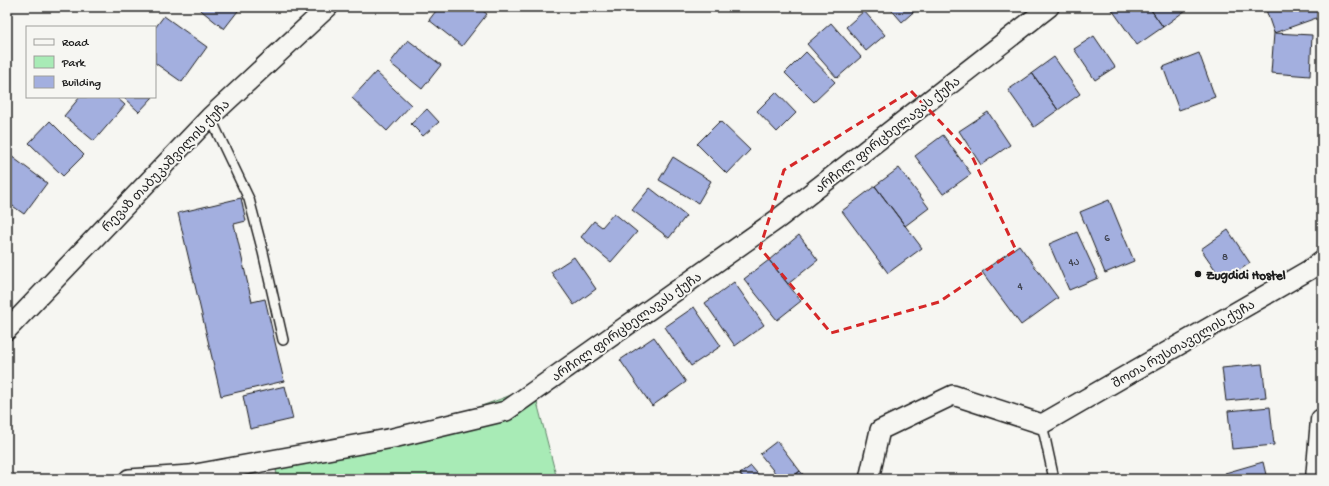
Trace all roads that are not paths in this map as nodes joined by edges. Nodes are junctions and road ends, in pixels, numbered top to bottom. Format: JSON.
{"nodes":[{"id":1,"x":328,"y":7,"type":"edge"},
{"id":2,"x":1049,"y":7,"type":"edge"},
{"id":3,"x":210,"y":117,"type":"junction"},
{"id":4,"x":1322,"y":260,"type":"edge"},
{"id":5,"x":7,"y":330,"type":"edge"},
{"id":6,"x":283,"y":340,"type":"dead end"},
{"id":7,"x":1322,"y":420,"type":"edge"},
{"id":8,"x":1042,"y":424,"type":"junction"},
{"id":9,"x":137,"y":479,"type":"edge"},
{"id":10,"x":869,"y":479,"type":"edge"},
{"id":11,"x":1054,"y":479,"type":"edge"},
{"id":12,"x":1317,"y":479,"type":"edge"}],
"edges":[{"from":1,"to":3,"type":"street","name":"რევაზ თაბუკაშვილის ქუჩა"},
{"from":2,"to":9,"type":"street","name":"არჩილ ფირცხელავას ქუჩა"},
{"from":3,"to":5,"type":"street","name":"რევაზ თაბუკაშვილის ქუჩა"},
{"from":3,"to":6,"type":"lane"},
{"from":4,"to":8,"type":"street","name":"შოთა რუსთაველის ქუჩა"},
{"from":7,"to":12,"type":"street"},
{"from":8,"to":10,"type":"street"},
{"from":8,"to":11,"type":"lane"}]}
